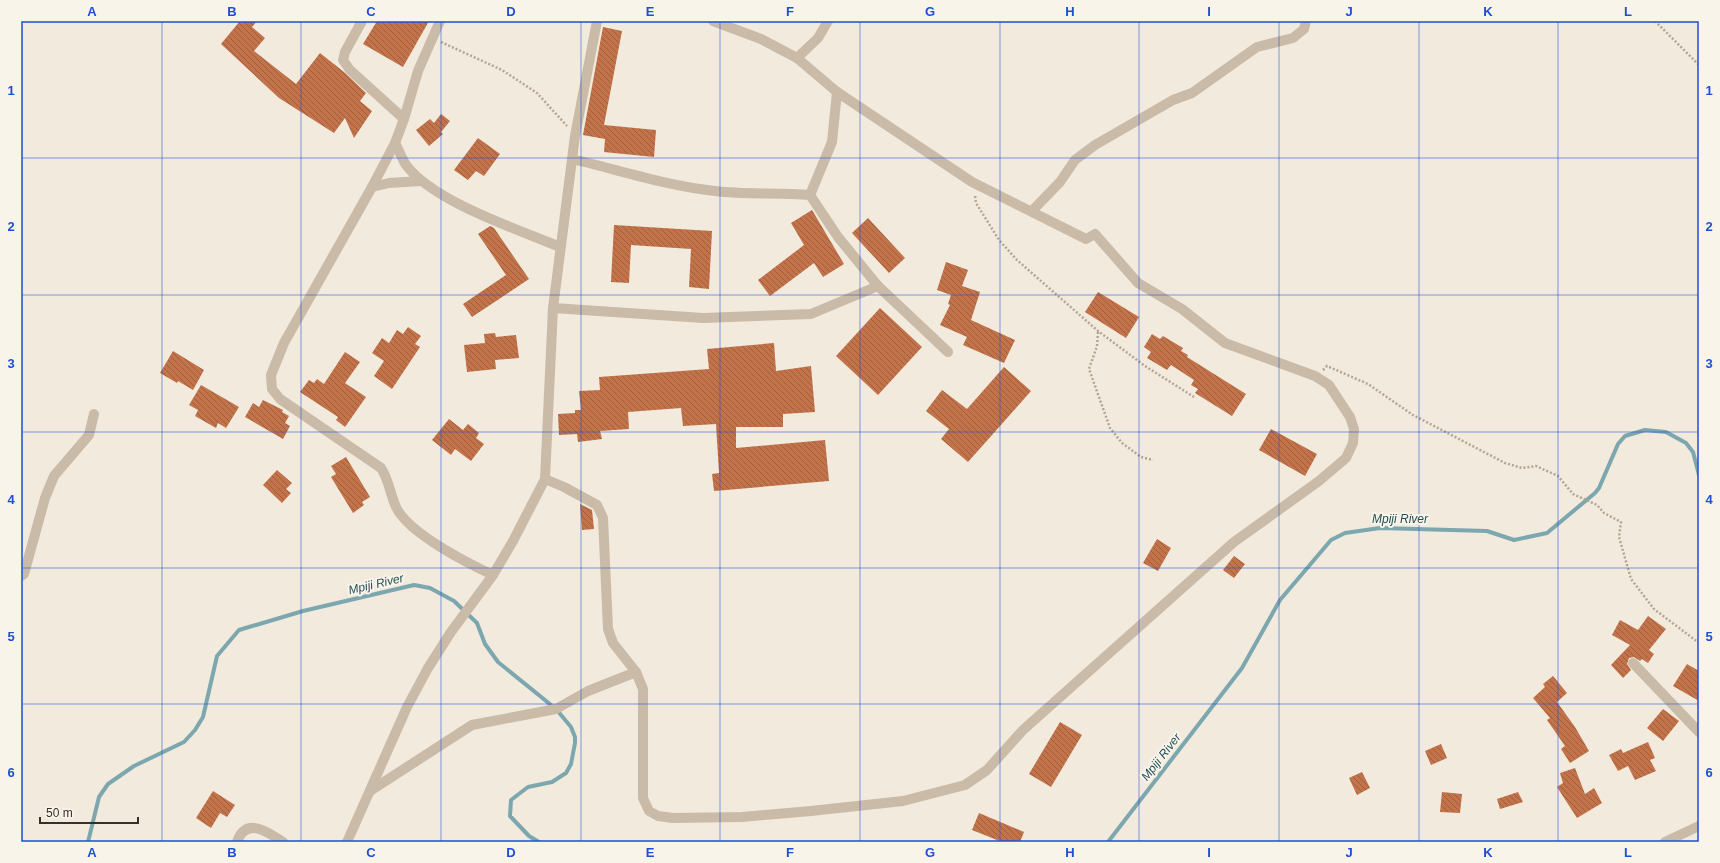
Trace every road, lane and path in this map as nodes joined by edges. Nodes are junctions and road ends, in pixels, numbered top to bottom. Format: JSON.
{"nodes":[{"id":1,"x":362,"y":21,"type":"edge"},
{"id":2,"x":440,"y":21,"type":"edge"},
{"id":3,"x":597,"y":21,"type":"edge"},
{"id":4,"x":713,"y":21,"type":"edge"},
{"id":5,"x":828,"y":21,"type":"edge"},
{"id":6,"x":1306,"y":21,"type":"edge"},
{"id":7,"x":1655,"y":21,"type":"edge"},
{"id":8,"x":434,"y":38,"type":"junction"},
{"id":9,"x":797,"y":58,"type":"junction"},
{"id":10,"x":1699,"y":65,"type":"edge"},
{"id":11,"x":837,"y":92,"type":"junction"},
{"id":12,"x":404,"y":118,"type":"junction"},
{"id":13,"x":575,"y":136,"type":"junction"},
{"id":14,"x":395,"y":143,"type":"junction"},
{"id":15,"x":572,"y":159,"type":"junction"},
{"id":16,"x":421,"y":181,"type":"junction"},
{"id":17,"x":972,"y":182,"type":"junction"},
{"id":18,"x":372,"y":188,"type":"junction"},
{"id":19,"x":810,"y":195,"type":"junction"},
{"id":20,"x":1032,"y":211,"type":"junction"},
{"id":21,"x":560,"y":247,"type":"junction"},
{"id":22,"x":878,"y":286,"type":"junction"},
{"id":23,"x":553,"y":308,"type":"junction"},
{"id":24,"x":1098,"y":331,"type":"junction"},
{"id":25,"x":948,"y":352,"type":"dead end"},
{"id":26,"x":1315,"y":376,"type":"junction"},
{"id":27,"x":1194,"y":397,"type":"dead end"},
{"id":28,"x":94,"y":414,"type":"dead end"},
{"id":29,"x":1153,"y":460,"type":"dead end"},
{"id":30,"x":545,"y":478,"type":"junction"},
{"id":31,"x":492,"y":575,"type":"junction"},
{"id":32,"x":21,"y":576,"type":"edge"},
{"id":33,"x":1699,"y":643,"type":"edge"},
{"id":34,"x":1633,"y":663,"type":"dead end"},
{"id":35,"x":636,"y":672,"type":"junction"},
{"id":36,"x":1699,"y":732,"type":"edge"},
{"id":37,"x":370,"y":791,"type":"junction"},
{"id":38,"x":1699,"y":826,"type":"edge"},
{"id":39,"x":237,"y":842,"type":"edge"},
{"id":40,"x":283,"y":842,"type":"edge"},
{"id":41,"x":347,"y":842,"type":"edge"},
{"id":42,"x":1665,"y":842,"type":"edge"}],
"edges":[{"from":1,"to":12,"type":"street"},
{"from":2,"to":8,"type":"street"},
{"from":3,"to":13,"type":"street"},
{"from":4,"to":9,"type":"street"},
{"from":5,"to":9,"type":"street"},
{"from":6,"to":20,"type":"street"},
{"from":7,"to":10,"type":"path"},
{"from":8,"to":12,"type":"street"},
{"from":8,"to":13,"type":"path"},
{"from":9,"to":11,"type":"street"},
{"from":11,"to":17,"type":"street"},
{"from":11,"to":19,"type":"street"},
{"from":12,"to":14,"type":"street"},
{"from":13,"to":15,"type":"street"},
{"from":14,"to":16,"type":"street"},
{"from":14,"to":18,"type":"street"},
{"from":15,"to":19,"type":"street"},
{"from":15,"to":21,"type":"street"},
{"from":16,"to":18,"type":"street"},
{"from":16,"to":21,"type":"street"},
{"from":17,"to":20,"type":"street"},
{"from":17,"to":24,"type":"path"},
{"from":18,"to":31,"type":"street"},
{"from":19,"to":22,"type":"street"},
{"from":20,"to":26,"type":"street"},
{"from":21,"to":23,"type":"street"},
{"from":22,"to":23,"type":"street"},
{"from":22,"to":25,"type":"street"},
{"from":23,"to":30,"type":"street"},
{"from":24,"to":27,"type":"path"},
{"from":24,"to":29,"type":"path"},
{"from":26,"to":33,"type":"path"},
{"from":26,"to":35,"type":"street"},
{"from":28,"to":32,"type":"street"},
{"from":30,"to":31,"type":"street"},
{"from":30,"to":35,"type":"street"},
{"from":31,"to":37,"type":"street"},
{"from":34,"to":36,"type":"street"},
{"from":35,"to":37,"type":"street"},
{"from":37,"to":41,"type":"street"},
{"from":38,"to":42,"type":"street"},
{"from":39,"to":40,"type":"street"}]}
